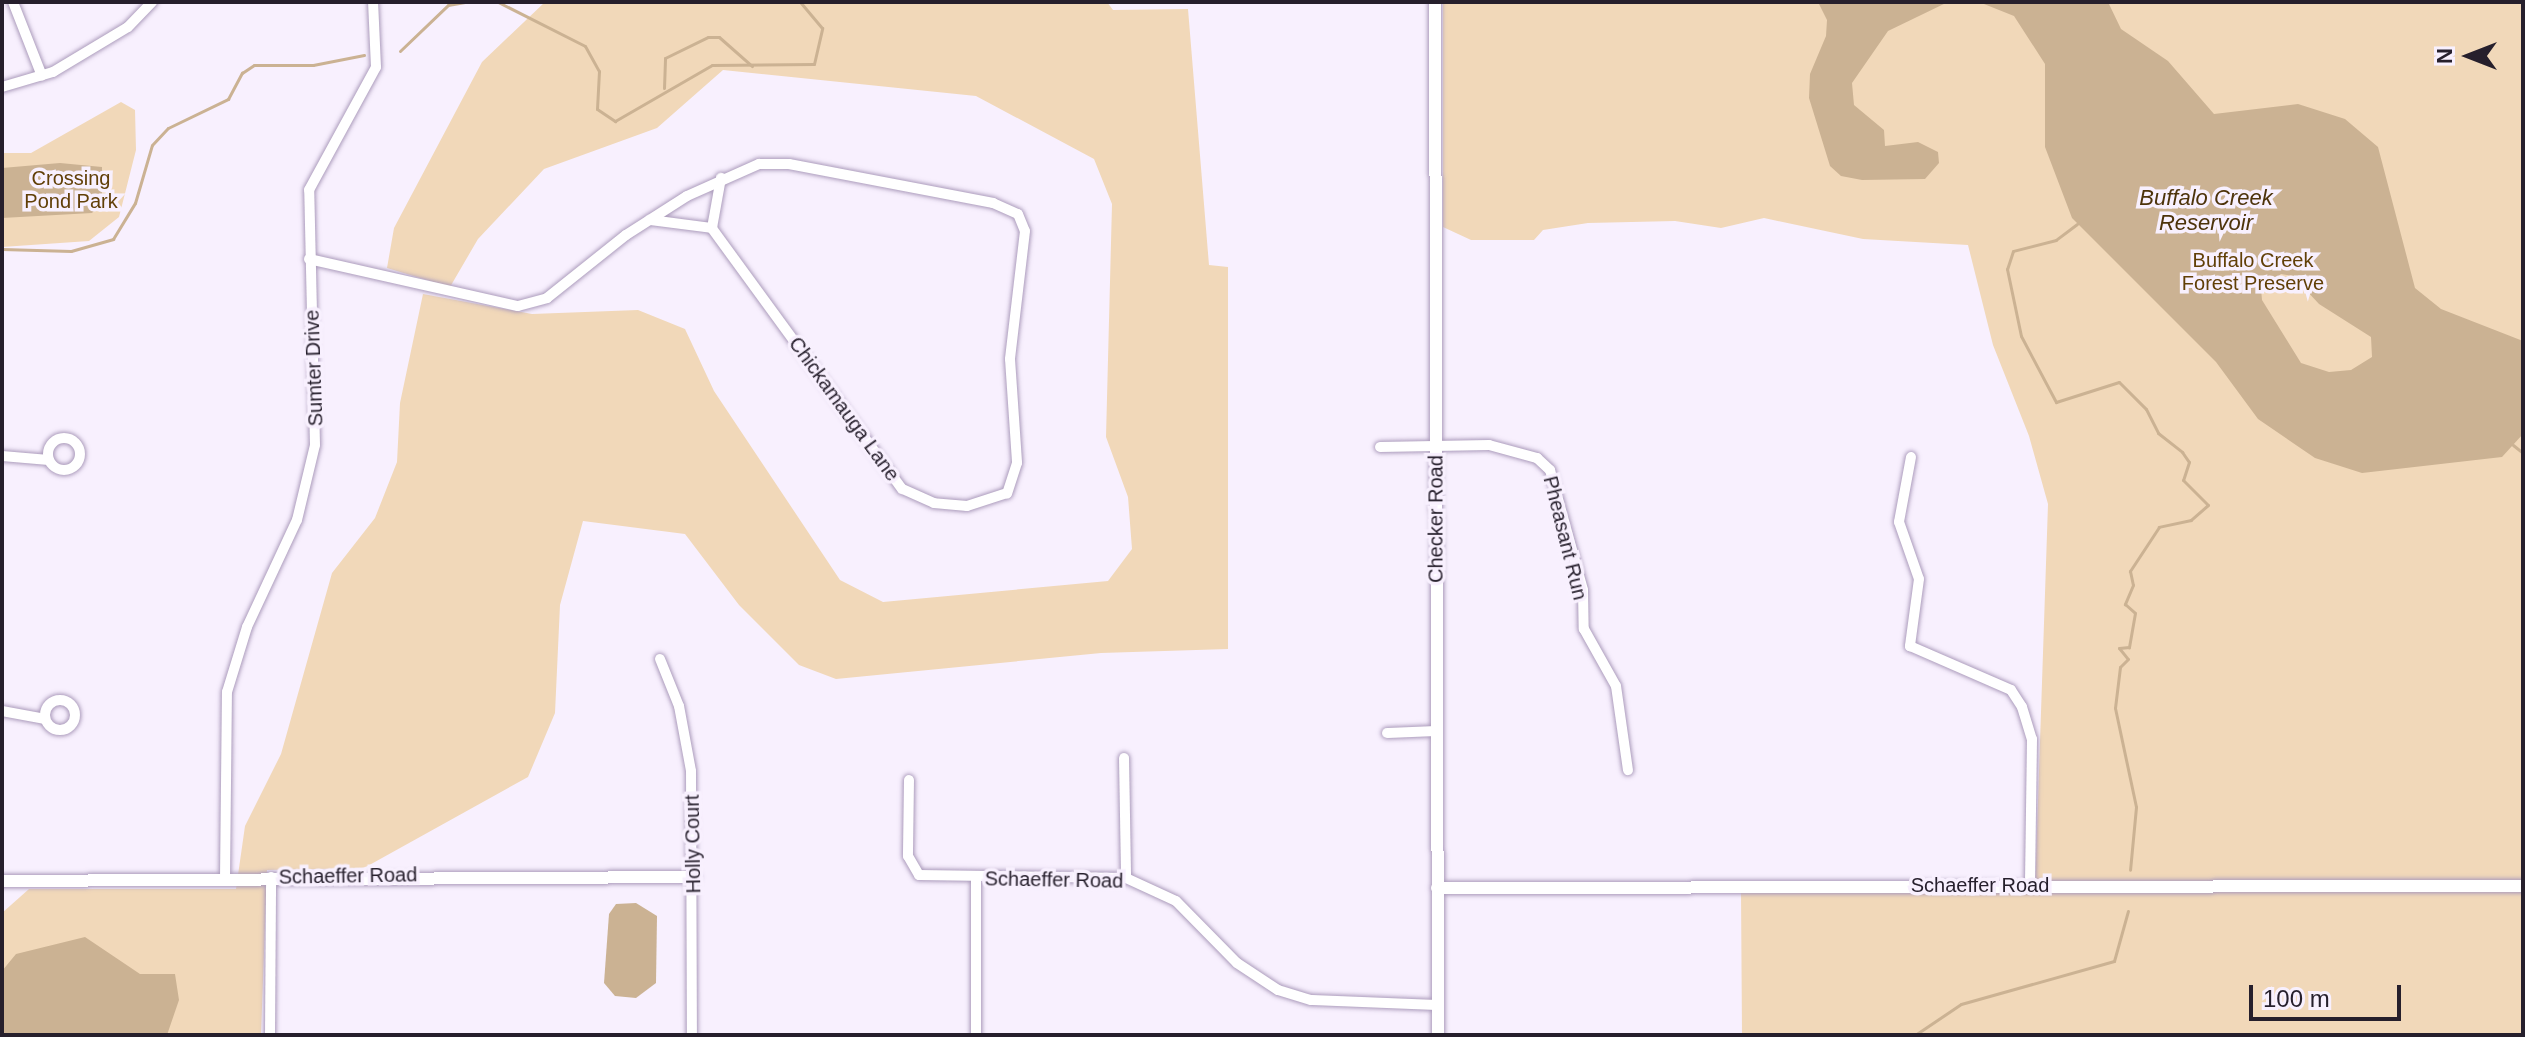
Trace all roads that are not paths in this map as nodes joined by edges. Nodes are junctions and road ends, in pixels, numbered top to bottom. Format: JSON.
{"nodes":[{"id":1,"x":13,"y":2,"type":"edge"},
{"id":2,"x":152,"y":2,"type":"edge"},
{"id":3,"x":373,"y":2,"type":"edge"},
{"id":4,"x":1435,"y":2,"type":"edge"},
{"id":5,"x":42,"y":76,"type":"junction"},
{"id":6,"x":2,"y":87,"type":"edge"},
{"id":7,"x":721,"y":178,"type":"junction"},
{"id":8,"x":650,"y":220,"type":"junction"},
{"id":9,"x":712,"y":228,"type":"junction"},
{"id":10,"x":309,"y":259,"type":"junction"},
{"id":11,"x":1436,"y":446,"type":"junction"},
{"id":12,"x":1380,"y":447,"type":"dead end"},
{"id":13,"x":2,"y":456,"type":"edge"},
{"id":14,"x":1911,"y":457,"type":"dead end"},
{"id":15,"x":49,"y":460,"type":"dead end"},
{"id":16,"x":660,"y":659,"type":"dead end"},
{"id":17,"x":2,"y":711,"type":"edge"},
{"id":18,"x":45,"y":719,"type":"dead end"},
{"id":19,"x":1437,"y":731,"type":"junction"},
{"id":20,"x":1387,"y":733,"type":"dead end"},
{"id":21,"x":1124,"y":758,"type":"dead end"},
{"id":22,"x":1628,"y":770,"type":"dead end"},
{"id":23,"x":909,"y":780,"type":"dead end"},
{"id":24,"x":271,"y":877,"type":"junction"},
{"id":25,"x":694,"y":877,"type":"junction"},
{"id":26,"x":976,"y":878,"type":"junction"},
{"id":27,"x":1126,"y":878,"type":"junction"},
{"id":28,"x":225,"y":879,"type":"junction"},
{"id":29,"x":2,"y":881,"type":"edge"},
{"id":30,"x":2030,"y":885,"type":"junction"},
{"id":31,"x":2523,"y":886,"type":"edge"},
{"id":32,"x":1437,"y":888,"type":"junction"},
{"id":33,"x":1438,"y":1005,"type":"junction"},
{"id":34,"x":270,"y":1035,"type":"edge"},
{"id":35,"x":692,"y":1035,"type":"edge"},
{"id":36,"x":976,"y":1035,"type":"edge"},
{"id":37,"x":1438,"y":1035,"type":"edge"}],
"edges":[{"from":1,"to":5,"type":"street"},
{"from":2,"to":5,"type":"street"},
{"from":3,"to":10,"type":"street","name":"Sumter Drive"},
{"from":4,"to":11,"type":"street","name":"Checker Road"},
{"from":5,"to":6,"type":"street"},
{"from":7,"to":8,"type":"street","name":"Chickamauga Lane"},
{"from":7,"to":9,"type":"street"},
{"from":7,"to":9,"type":"street","name":"Chickamauga Lane"},
{"from":8,"to":9,"type":"street"},
{"from":8,"to":10,"type":"street","name":"Chickamauga Lane"},
{"from":10,"to":28,"type":"street","name":"Sumter Drive"},
{"from":11,"to":12,"type":"street","name":"Pheasant Run"},
{"from":11,"to":19,"type":"street","name":"Checker Road"},
{"from":11,"to":22,"type":"street","name":"Pheasant Run"},
{"from":13,"to":15,"type":"street"},
{"from":14,"to":30,"type":"street"},
{"from":16,"to":25,"type":"street","name":"Holly Court"},
{"from":17,"to":18,"type":"street"},
{"from":19,"to":20,"type":"street"},
{"from":19,"to":32,"type":"street","name":"Checker Road"},
{"from":21,"to":27,"type":"street"},
{"from":23,"to":26,"type":"street","name":"Schaeffer Road"},
{"from":24,"to":25,"type":"street","name":"Schaeffer Road"},
{"from":24,"to":28,"type":"street","name":"Schaeffer Road"},
{"from":24,"to":34,"type":"street"},
{"from":25,"to":35,"type":"street","name":"Holly Court"},
{"from":26,"to":27,"type":"street","name":"Schaeffer Road"},
{"from":26,"to":36,"type":"street"},
{"from":27,"to":33,"type":"street","name":"Schaeffer Road"},
{"from":28,"to":29,"type":"street","name":"Schaeffer Road"},
{"from":30,"to":31,"type":"street","name":"Schaeffer Road"},
{"from":30,"to":32,"type":"street","name":"Schaeffer Road"},
{"from":32,"to":33,"type":"street","name":"Checker Road"},
{"from":33,"to":37,"type":"street","name":"Checker Road"}]}
